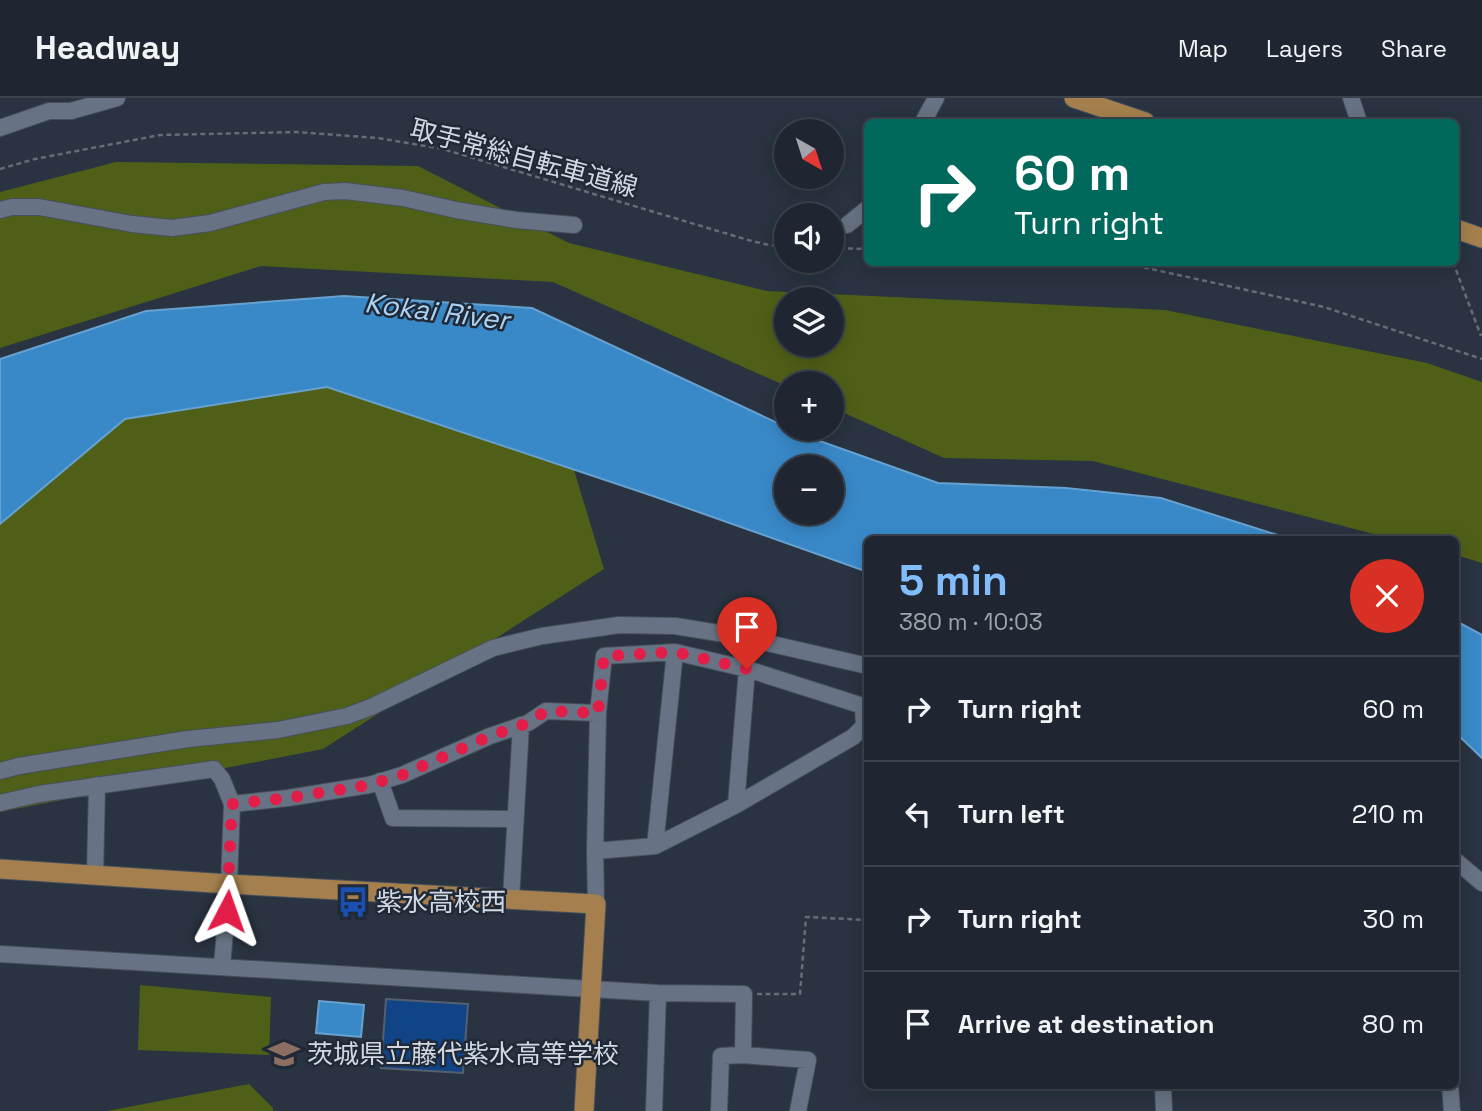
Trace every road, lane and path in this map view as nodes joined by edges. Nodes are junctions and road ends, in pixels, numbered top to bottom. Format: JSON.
{"nodes":[{"id":1,"x":117,"y":98,"type":"edge"},
{"id":2,"x":936,"y":98,"type":"edge"},
{"id":3,"x":1074,"y":98,"type":"edge"},
{"id":4,"x":1351,"y":98,"type":"edge"},
{"id":5,"x":47,"y":104,"type":"edge"},
{"id":6,"x":925,"y":119,"type":"edge"},
{"id":7,"x":1136,"y":119,"type":"edge"},
{"id":8,"x":1358,"y":119,"type":"edge"},
{"id":9,"x":0,"y":128,"type":"edge"},
{"id":10,"x":0,"y":169,"type":"edge"},
{"id":11,"x":0,"y":210,"type":"edge"},
{"id":12,"x":864,"y":211,"type":"edge"},
{"id":13,"x":574,"y":225,"type":"dead end"},
{"id":14,"x":847,"y":225,"type":"dead end"},
{"id":15,"x":1459,"y":230,"type":"edge"},
{"id":16,"x":1482,"y":238,"type":"edge"},
{"id":17,"x":774,"y":245,"type":"edge"},
{"id":18,"x":844,"y":248,"type":"edge"},
{"id":19,"x":864,"y":249,"type":"edge"},
{"id":20,"x":1137,"y":266,"type":"edge"},
{"id":21,"x":1455,"y":266,"type":"edge"},
{"id":22,"x":1481,"y":336,"type":"edge"},
{"id":23,"x":1482,"y":359,"type":"edge"},
{"id":24,"x":675,"y":652,"type":"junction"},
{"id":25,"x":864,"y":665,"type":"edge"},
{"id":26,"x":747,"y":669,"type":"junction"},
{"id":27,"x":598,"y":713,"type":"junction"},
{"id":28,"x":521,"y":725,"type":"junction"},
{"id":29,"x":0,"y":771,"type":"edge"},
{"id":30,"x":380,"y":781,"type":"junction"},
{"id":31,"x":97,"y":785,"type":"junction"},
{"id":32,"x":0,"y":803,"type":"edge"},
{"id":33,"x":232,"y":804,"type":"junction"},
{"id":34,"x":736,"y":805,"type":"junction"},
{"id":35,"x":515,"y":820,"type":"junction"},
{"id":36,"x":655,"y":846,"type":"junction"},
{"id":37,"x":595,"y":851,"type":"junction"},
{"id":38,"x":1459,"y":864,"type":"edge"},
{"id":39,"x":0,"y":869,"type":"edge"},
{"id":40,"x":95,"y":875,"type":"junction"},
{"id":41,"x":1482,"y":883,"type":"edge"},
{"id":42,"x":229,"y":884,"type":"junction"},
{"id":43,"x":511,"y":899,"type":"junction"},
{"id":44,"x":596,"y":904,"type":"junction"},
{"id":45,"x":864,"y":920,"type":"edge"},
{"id":46,"x":0,"y":954,"type":"edge"},
{"id":47,"x":222,"y":966,"type":"junction"},
{"id":48,"x":591,"y":990,"type":"junction"},
{"id":49,"x":658,"y":993,"type":"junction"},
{"id":50,"x":744,"y":994,"type":"junction"},
{"id":51,"x":743,"y":1055,"type":"junction"},
{"id":52,"x":1163,"y":1089,"type":"edge"},
{"id":53,"x":1450,"y":1089,"type":"edge"},
{"id":54,"x":584,"y":1111,"type":"edge"},
{"id":55,"x":654,"y":1111,"type":"edge"},
{"id":56,"x":719,"y":1111,"type":"edge"},
{"id":57,"x":798,"y":1111,"type":"edge"},
{"id":58,"x":1164,"y":1111,"type":"edge"},
{"id":59,"x":1452,"y":1111,"type":"edge"}],
"edges":[{"from":1,"to":5,"type":"street"},
{"from":2,"to":6,"type":"street"},
{"from":3,"to":7,"type":"main road"},
{"from":4,"to":8,"type":"street"},
{"from":5,"to":9,"type":"street"},
{"from":10,"to":17,"type":"path","name":"取手常総自転車道線"},
{"from":11,"to":13,"type":"street"},
{"from":12,"to":14,"type":"street"},
{"from":15,"to":16,"type":"main road"},
{"from":18,"to":19,"type":"path"},
{"from":20,"to":23,"type":"path"},
{"from":21,"to":22,"type":"path"},
{"from":24,"to":26,"type":"street"},
{"from":24,"to":27,"type":"street"},
{"from":24,"to":36,"type":"street"},
{"from":25,"to":29,"type":"street"},
{"from":26,"to":34,"type":"street"},
{"from":26,"to":34,"type":"street"},
{"from":27,"to":28,"type":"street"},
{"from":27,"to":37,"type":"street"},
{"from":28,"to":30,"type":"street"},
{"from":28,"to":35,"type":"street"},
{"from":30,"to":33,"type":"street"},
{"from":30,"to":35,"type":"street"},
{"from":31,"to":32,"type":"street"},
{"from":31,"to":33,"type":"street"},
{"from":31,"to":40,"type":"street"},
{"from":33,"to":42,"type":"street"},
{"from":34,"to":36,"type":"street"},
{"from":35,"to":43,"type":"street"},
{"from":36,"to":37,"type":"street"},
{"from":37,"to":44,"type":"street"},
{"from":38,"to":41,"type":"street"},
{"from":39,"to":40,"type":"main road"},
{"from":40,"to":42,"type":"main road"},
{"from":42,"to":43,"type":"main road"},
{"from":42,"to":47,"type":"street"},
{"from":43,"to":44,"type":"main road"},
{"from":44,"to":48,"type":"main road"},
{"from":45,"to":50,"type":"path"},
{"from":46,"to":47,"type":"street"},
{"from":47,"to":48,"type":"street"},
{"from":48,"to":49,"type":"street"},
{"from":48,"to":54,"type":"main road"},
{"from":49,"to":50,"type":"street"},
{"from":49,"to":55,"type":"street"},
{"from":50,"to":51,"type":"street"},
{"from":51,"to":56,"type":"street"},
{"from":51,"to":57,"type":"street"},
{"from":52,"to":58,"type":"street"},
{"from":53,"to":59,"type":"street"}]}
